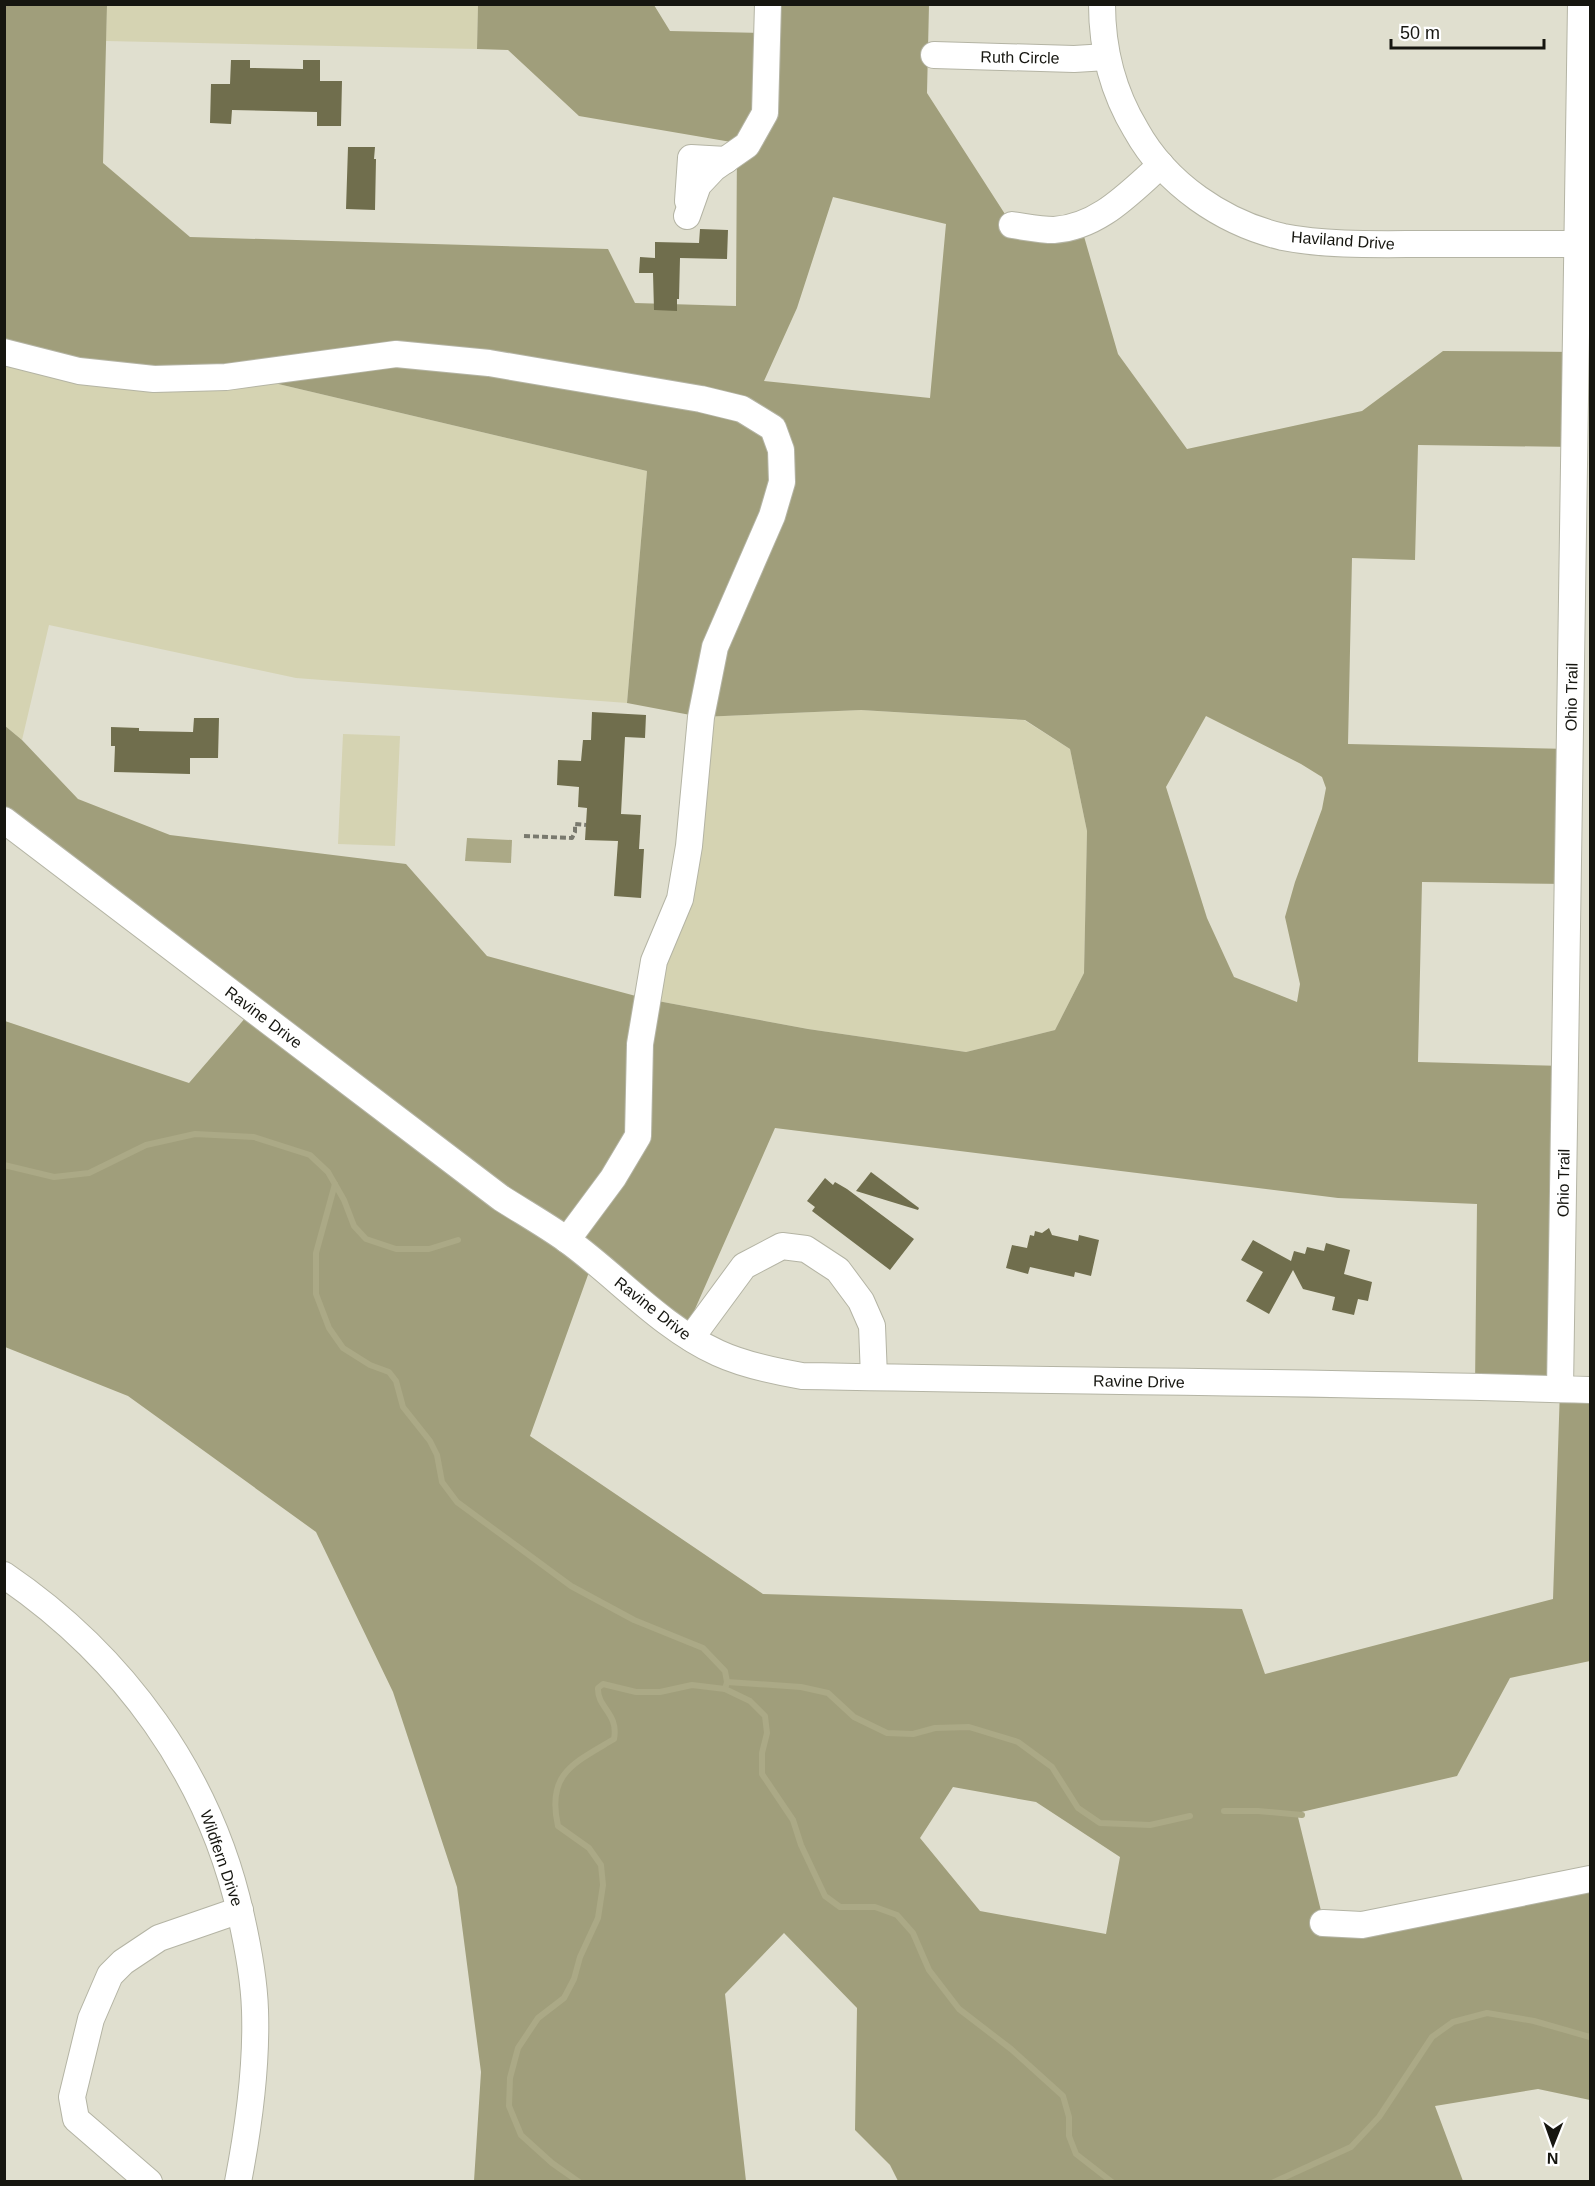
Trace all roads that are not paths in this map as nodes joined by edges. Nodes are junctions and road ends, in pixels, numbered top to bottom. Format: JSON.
{"nodes":[{"id":1,"x":768,"y":4,"type":"edge"},
{"id":2,"x":1102,"y":4,"type":"edge"},
{"id":3,"x":1581,"y":4,"type":"edge"},
{"id":4,"x":934,"y":55,"type":"dead end"},
{"id":5,"x":1107,"y":57,"type":"junction"},
{"id":6,"x":726,"y":160,"type":"dead end"},
{"id":7,"x":1161,"y":165,"type":"junction"},
{"id":8,"x":1012,"y":225,"type":"dead end"},
{"id":9,"x":1578,"y":244,"type":"junction"},
{"id":10,"x":4,"y":352,"type":"edge"},
{"id":11,"x":4,"y":820,"type":"edge"},
{"id":12,"x":567,"y":1240,"type":"junction"},
{"id":13,"x":691,"y":1338,"type":"junction"},
{"id":14,"x":874,"y":1377,"type":"junction"},
{"id":15,"x":1560,"y":1389,"type":"junction"},
{"id":16,"x":1590,"y":1390,"type":"edge"},
{"id":17,"x":4,"y":1575,"type":"edge"},
{"id":18,"x":1590,"y":1879,"type":"edge"},
{"id":19,"x":240,"y":1910,"type":"junction"},
{"id":20,"x":1323,"y":1923,"type":"dead end"},
{"id":21,"x":149,"y":2181,"type":"edge"},
{"id":22,"x":238,"y":2181,"type":"edge"}],
"edges":[{"from":1,"to":6,"type":"street"},
{"from":2,"to":5,"type":"street","name":"Haviland Drive"},
{"from":3,"to":9,"type":"street","name":"Ohio Trail"},
{"from":4,"to":5,"type":"street","name":"Ruth Circle"},
{"from":5,"to":7,"type":"street","name":"Haviland Drive"},
{"from":7,"to":8,"type":"street"},
{"from":7,"to":9,"type":"street","name":"Haviland Drive"},
{"from":9,"to":15,"type":"street","name":"Ohio Trail"},
{"from":10,"to":12,"type":"street"},
{"from":11,"to":12,"type":"street","name":"Ravine Drive"},
{"from":12,"to":13,"type":"street","name":"Ravine Drive"},
{"from":13,"to":14,"type":"street","name":"Ravine Drive"},
{"from":13,"to":14,"type":"street"},
{"from":14,"to":15,"type":"street","name":"Ravine Drive"},
{"from":15,"to":16,"type":"street","name":"Ravine Drive"},
{"from":17,"to":19,"type":"street","name":"Wildfern Drive"},
{"from":18,"to":20,"type":"street"},
{"from":19,"to":21,"type":"street"},
{"from":19,"to":22,"type":"street","name":"Wildfern Drive"}]}
